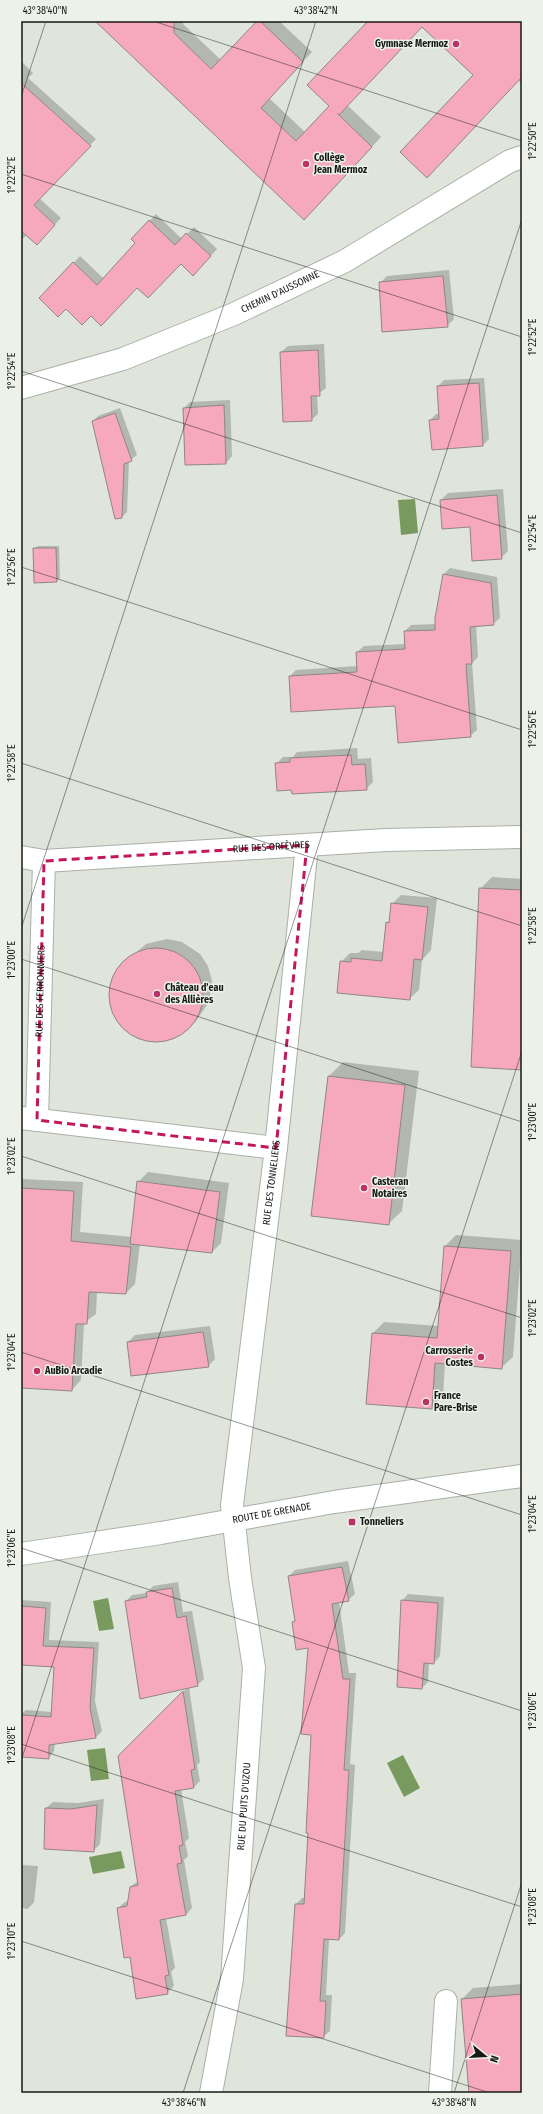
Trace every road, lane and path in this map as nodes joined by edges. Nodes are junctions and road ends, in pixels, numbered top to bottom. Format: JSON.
{"nodes":[{"id":1,"x":522,"y":157,"type":"edge"},
{"id":2,"x":21,"y":388,"type":"edge"},
{"id":3,"x":522,"y":837,"type":"edge"},
{"id":4,"x":307,"y":845,"type":"junction"},
{"id":5,"x":21,"y":857,"type":"edge"},
{"id":6,"x":44,"y":861,"type":"junction"},
{"id":7,"x":29,"y":1119,"type":"edge"},
{"id":8,"x":276,"y":1148,"type":"junction"},
{"id":9,"x":522,"y":1476,"type":"edge"},
{"id":10,"x":234,"y":1520,"type":"junction"},
{"id":11,"x":21,"y":1554,"type":"edge"},
{"id":12,"x":446,"y":2001,"type":"dead end"},
{"id":13,"x":211,"y":2093,"type":"edge"},
{"id":14,"x":440,"y":2093,"type":"edge"}],
"edges":[{"from":1,"to":2,"type":"street","name":"CHEMIN D'AUSSONNE"},
{"from":3,"to":4,"type":"street","name":"RUE DES ORFÈVRES"},
{"from":4,"to":6,"type":"street","name":"RUE DES ORFÈVRES"},
{"from":4,"to":8,"type":"street","name":"RUE DES TONNELIERS"},
{"from":5,"to":6,"type":"street","name":"RUE DES ORFÈVRES"},
{"from":6,"to":7,"type":"street","name":"RUE DES FERRONNIERS"},
{"from":7,"to":8,"type":"street","name":"RUE DES FERRONNIERS"},
{"from":8,"to":10,"type":"street","name":"RUE DES TONNELIERS"},
{"from":9,"to":10,"type":"street","name":"ROUTE DE GRENADE"},
{"from":10,"to":11,"type":"street","name":"ROUTE DE GRENADE"},
{"from":10,"to":13,"type":"street","name":"RUE DU PUITS D'UZOU"},
{"from":12,"to":14,"type":"street"}]}
